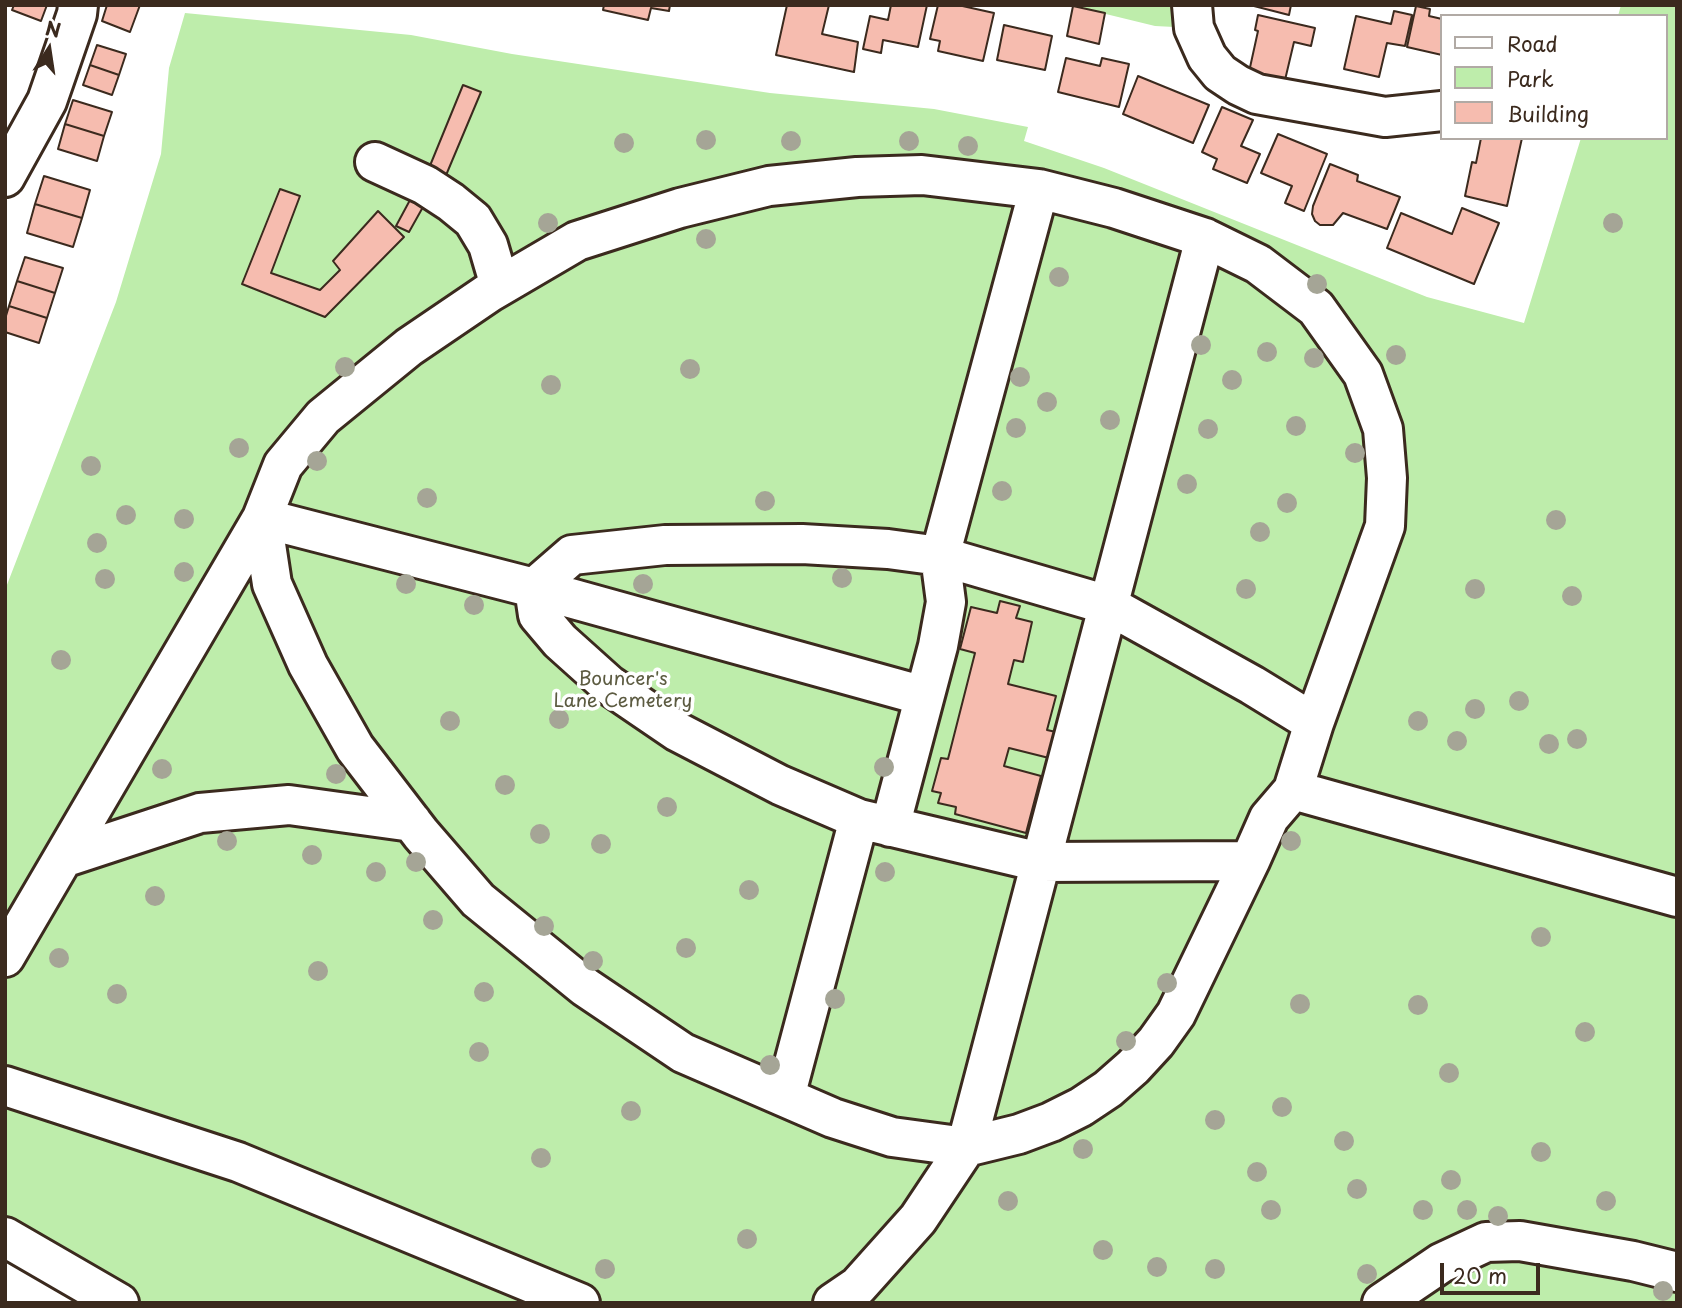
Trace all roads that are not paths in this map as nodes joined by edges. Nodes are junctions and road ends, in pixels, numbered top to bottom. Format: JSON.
{"nodes":[{"id":1,"x":78,"y":5,"type":"edge"},
{"id":2,"x":1192,"y":5,"type":"edge"},
{"id":3,"x":1440,"y":111,"type":"edge"},
{"id":4,"x":375,"y":162,"type":"dead end"},
{"id":5,"x":5,"y":177,"type":"edge"},
{"id":6,"x":1039,"y":189,"type":"junction"},
{"id":7,"x":1206,"y":238,"type":"junction"},
{"id":8,"x":500,"y":286,"type":"junction"},
{"id":9,"x":262,"y":518,"type":"junction"},
{"id":10,"x":940,"y":556,"type":"junction"},
{"id":11,"x":534,"y":588,"type":"junction"},
{"id":12,"x":1108,"y":605,"type":"junction"},
{"id":13,"x":924,"y":696,"type":"junction"},
{"id":14,"x":1314,"y":723,"type":"junction"},
{"id":15,"x":1293,"y":790,"type":"junction"},
{"id":16,"x":412,"y":822,"type":"junction"},
{"id":17,"x":874,"y":823,"type":"junction"},
{"id":18,"x":63,"y":858,"type":"junction"},
{"id":19,"x":1250,"y":861,"type":"junction"},
{"id":20,"x":1040,"y":862,"type":"junction"},
{"id":21,"x":1677,"y":897,"type":"edge"},
{"id":22,"x":5,"y":957,"type":"edge"},
{"id":23,"x":5,"y":1086,"type":"edge"},
{"id":24,"x":785,"y":1097,"type":"junction"},
{"id":25,"x":966,"y":1147,"type":"junction"},
{"id":26,"x":5,"y":1237,"type":"edge"},
{"id":27,"x":1677,"y":1272,"type":"edge"},
{"id":28,"x":119,"y":1303,"type":"edge"},
{"id":29,"x":580,"y":1303,"type":"edge"},
{"id":30,"x":833,"y":1303,"type":"edge"},
{"id":31,"x":1382,"y":1303,"type":"edge"}],
"edges":[{"from":1,"to":5,"type":"street"},
{"from":2,"to":3,"type":"street"},
{"from":4,"to":8,"type":"street"},
{"from":6,"to":7,"type":"street"},
{"from":6,"to":8,"type":"street"},
{"from":6,"to":10,"type":"street"},
{"from":7,"to":12,"type":"street"},
{"from":7,"to":14,"type":"street"},
{"from":8,"to":9,"type":"street"},
{"from":9,"to":11,"type":"street"},
{"from":9,"to":16,"type":"street"},
{"from":9,"to":18,"type":"street"},
{"from":10,"to":11,"type":"street"},
{"from":10,"to":12,"type":"street"},
{"from":10,"to":13,"type":"street"},
{"from":11,"to":13,"type":"street"},
{"from":11,"to":17,"type":"street"},
{"from":12,"to":14,"type":"street"},
{"from":12,"to":20,"type":"street"},
{"from":13,"to":17,"type":"street"},
{"from":14,"to":15,"type":"street"},
{"from":15,"to":19,"type":"street"},
{"from":15,"to":21,"type":"street"},
{"from":16,"to":18,"type":"street"},
{"from":16,"to":24,"type":"street"},
{"from":17,"to":20,"type":"street"},
{"from":17,"to":24,"type":"street"},
{"from":18,"to":22,"type":"street"},
{"from":19,"to":20,"type":"street"},
{"from":19,"to":25,"type":"street"},
{"from":20,"to":25,"type":"street"},
{"from":23,"to":29,"type":"street"},
{"from":24,"to":25,"type":"street"},
{"from":25,"to":30,"type":"street"},
{"from":26,"to":28,"type":"street"},
{"from":27,"to":31,"type":"street"}]}
